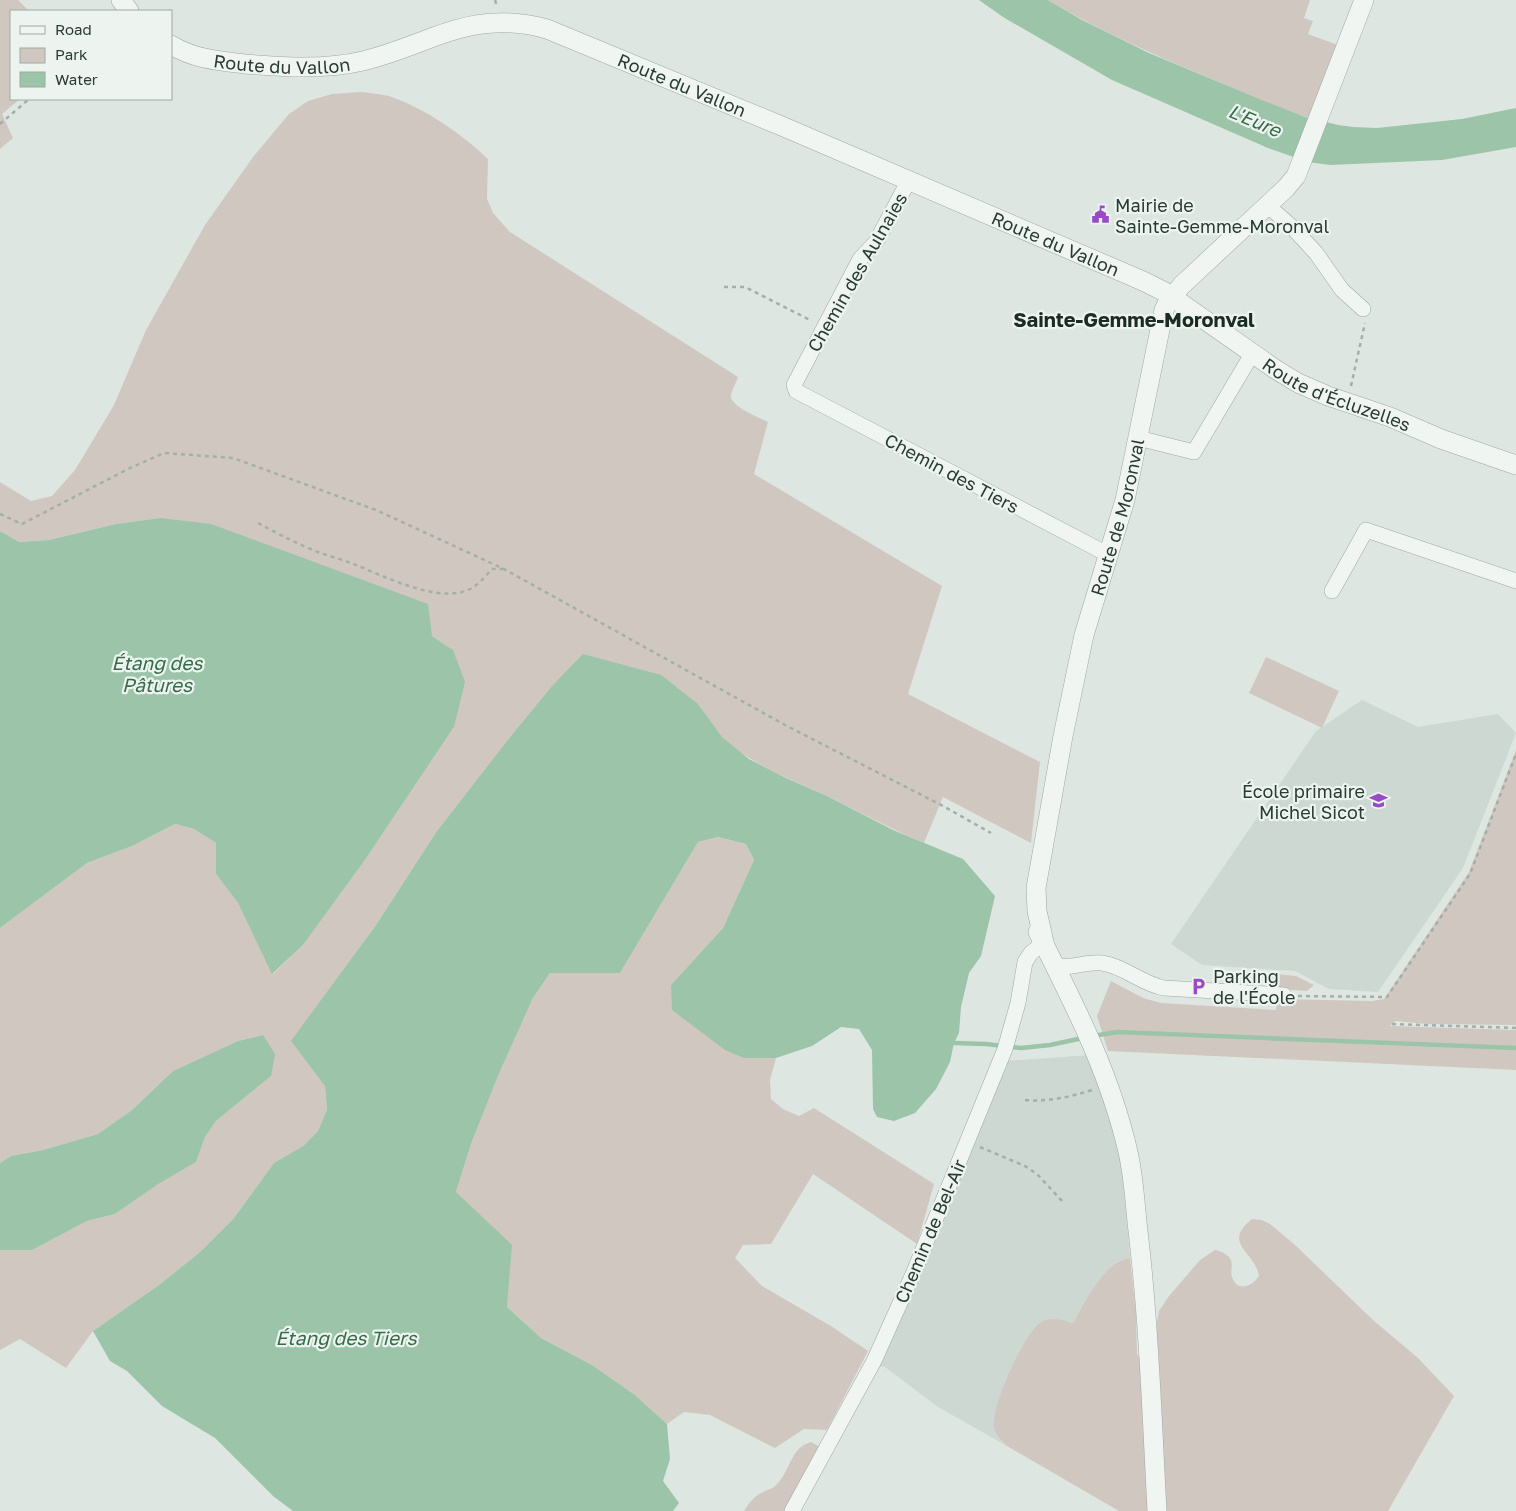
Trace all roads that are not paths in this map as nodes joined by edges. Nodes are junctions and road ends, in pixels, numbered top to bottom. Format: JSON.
{"nodes":[{"id":1,"x":1364,"y":0,"type":"edge"},
{"id":2,"x":172,"y":46,"type":"edge"},
{"id":3,"x":909,"y":180,"type":"junction"},
{"id":4,"x":1266,"y":204,"type":"junction"},
{"id":5,"x":1172,"y":297,"type":"junction"},
{"id":6,"x":1363,"y":309,"type":"road end"},
{"id":7,"x":1252,"y":354,"type":"junction"},
{"id":8,"x":796,"y":391,"type":"joint"},
{"id":9,"x":1138,"y":438,"type":"junction"},
{"id":10,"x":1516,"y":465,"type":"edge"},
{"id":11,"x":1109,"y":555,"type":"junction"},
{"id":12,"x":1516,"y":581,"type":"edge"},
{"id":13,"x":1332,"y":591,"type":"dead end"},
{"id":14,"x":1044,"y":942,"type":"junction"},
{"id":15,"x":1055,"y":965,"type":"junction"},
{"id":16,"x":1284,"y":995,"type":"road end"},
{"id":17,"x":792,"y":1511,"type":"edge"},
{"id":18,"x":1157,"y":1511,"type":"edge"}],
"edges":[{"from":1,"to":4,"type":"street","name":"Route de Moronval"},
{"from":2,"to":3,"type":"street","name":"Route du Vallon"},
{"from":3,"to":5,"type":"street","name":"Route du Vallon"},
{"from":3,"to":8,"type":"street","name":"Chemin des Aulnaies"},
{"from":4,"to":5,"type":"street","name":"Route de Moronval"},
{"from":4,"to":6,"type":"street"},
{"from":5,"to":7,"type":"street","name":"Route d'Écluzelles"},
{"from":5,"to":9,"type":"street","name":"Route de Moronval"},
{"from":7,"to":9,"type":"street"},
{"from":7,"to":10,"type":"street","name":"Route d'Écluzelles"},
{"from":8,"to":11,"type":"street","name":"Chemin des Tiers"},
{"from":9,"to":11,"type":"street","name":"Route de Moronval"},
{"from":11,"to":14,"type":"street","name":"Route de Moronval"},
{"from":12,"to":13,"type":"street"},
{"from":14,"to":15,"type":"street","name":"Route de Moronval"},
{"from":14,"to":17,"type":"street","name":"Chemin de Bel-Air"},
{"from":15,"to":16,"type":"street"},
{"from":15,"to":18,"type":"street","name":"Route de Moronval"}]}
